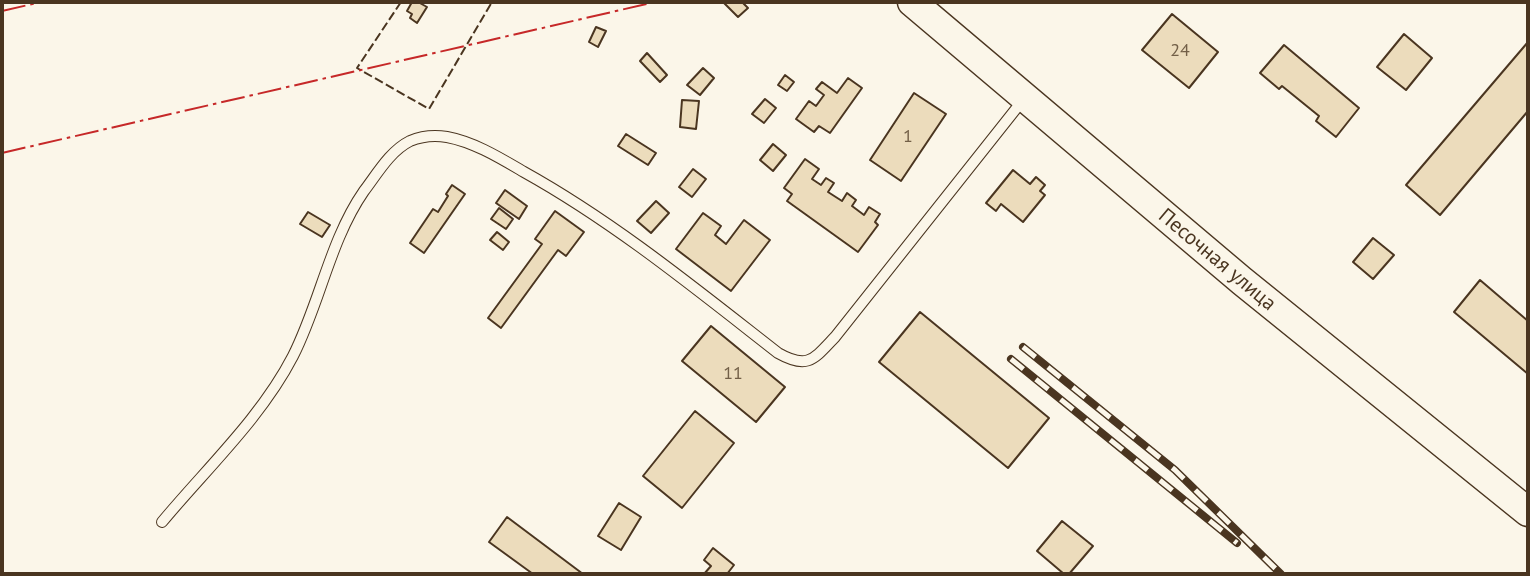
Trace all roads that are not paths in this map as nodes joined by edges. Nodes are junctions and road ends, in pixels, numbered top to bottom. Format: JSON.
{"nodes":[{"id":1,"x":912,"y":2,"type":"edge"},
{"id":2,"x":1024,"y":98,"type":"junction"},
{"id":3,"x":1528,"y":512,"type":"edge"},
{"id":4,"x":162,"y":522,"type":"dead end"}],
"edges":[{"from":1,"to":2,"type":"street","name":"Песочная улица"},
{"from":2,"to":3,"type":"street","name":"Песочная улица"},
{"from":2,"to":4,"type":"lane"}]}
